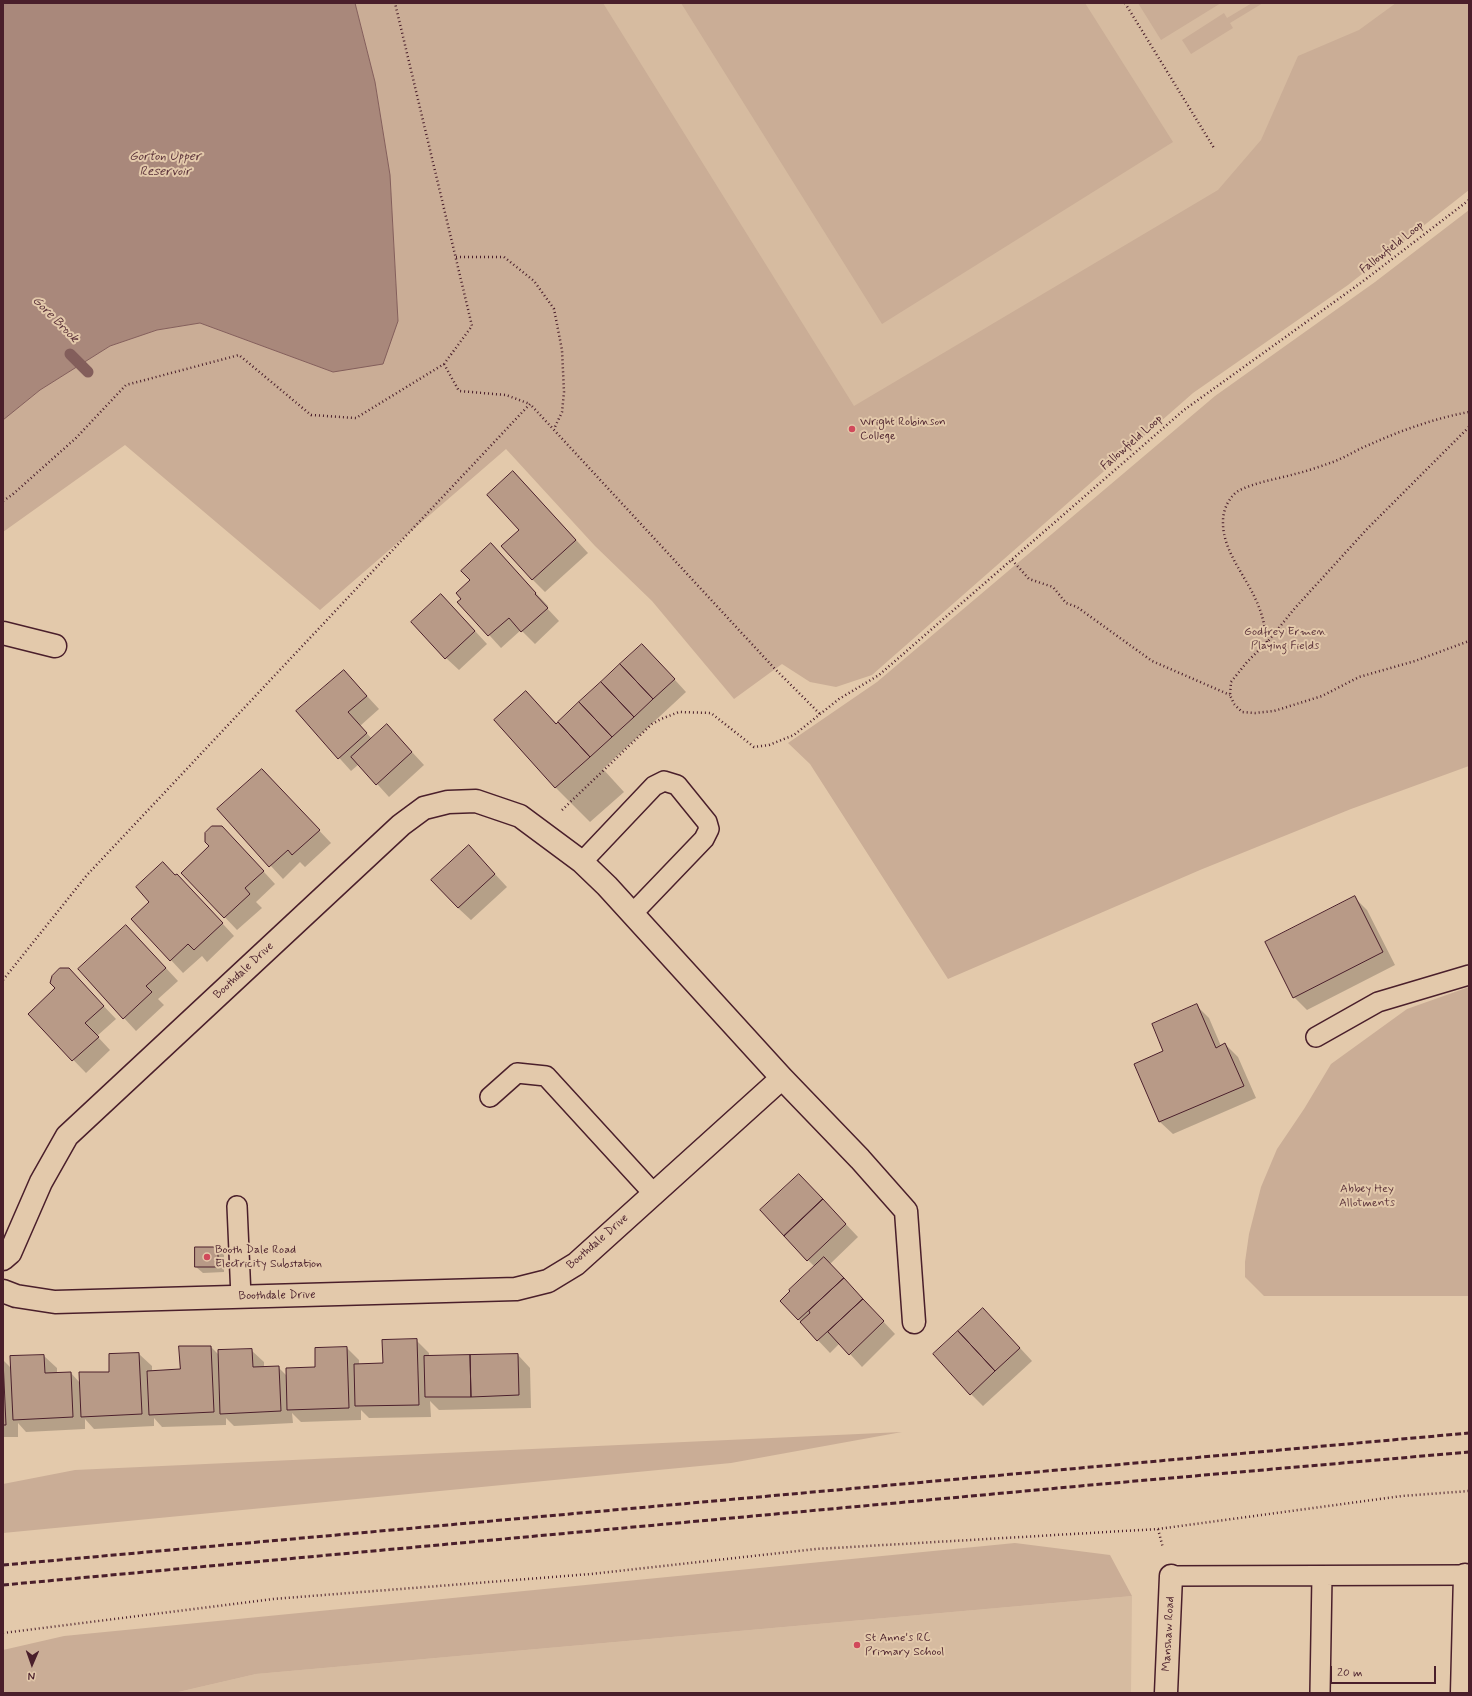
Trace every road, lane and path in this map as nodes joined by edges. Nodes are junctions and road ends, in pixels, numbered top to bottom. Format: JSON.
{"nodes":[{"id":1,"x":395,"y":3,"type":"edge"},
{"id":2,"x":1124,"y":3,"type":"edge"},
{"id":3,"x":1214,"y":148,"type":"dead end"},
{"id":4,"x":1469,"y":200,"type":"edge"},
{"id":5,"x":456,"y":257,"type":"junction"},
{"id":6,"x":444,"y":364,"type":"junction"},
{"id":7,"x":530,"y":404,"type":"junction"},
{"id":8,"x":1469,"y":412,"type":"edge"},
{"id":9,"x":1469,"y":427,"type":"edge"},
{"id":10,"x":554,"y":429,"type":"junction"},
{"id":11,"x":3,"y":501,"type":"edge"},
{"id":12,"x":1012,"y":560,"type":"junction"},
{"id":13,"x":3,"y":634,"type":"edge"},
{"id":14,"x":1469,"y":641,"type":"edge"},
{"id":15,"x":1267,"y":642,"type":"junction"},
{"id":16,"x":55,"y":646,"type":"dead end"},
{"id":17,"x":1230,"y":695,"type":"junction"},
{"id":18,"x":820,"y":714,"type":"junction"},
{"id":19,"x":559,"y":813,"type":"dead end"},
{"id":20,"x":582,"y":862,"type":"junction"},
{"id":21,"x":633,"y":913,"type":"junction"},
{"id":22,"x":1469,"y":975,"type":"edge"},
{"id":23,"x":3,"y":980,"type":"edge"},
{"id":24,"x":1316,"y":1037,"type":"dead end"},
{"id":25,"x":782,"y":1078,"type":"junction"},
{"id":26,"x":490,"y":1097,"type":"dead end"},
{"id":27,"x":654,"y":1194,"type":"junction"},
{"id":28,"x":237,"y":1206,"type":"dead end"},
{"id":29,"x":3,"y":1259,"type":"edge"},
{"id":30,"x":3,"y":1291,"type":"edge"},
{"id":31,"x":241,"y":1297,"type":"junction"},
{"id":32,"x":914,"y":1322,"type":"dead end"},
{"id":33,"x":1469,"y":1491,"type":"edge"},
{"id":34,"x":1465,"y":1575,"type":"joint"},
{"id":35,"x":1171,"y":1576,"type":"joint"},
{"id":36,"x":1322,"y":1576,"type":"junction"},
{"id":37,"x":3,"y":1633,"type":"edge"},
{"id":38,"x":1166,"y":1693,"type":"edge"},
{"id":39,"x":1320,"y":1693,"type":"edge"},
{"id":40,"x":1462,"y":1693,"type":"edge"}],
"edges":[{"from":1,"to":5,"type":"path"},
{"from":2,"to":3,"type":"path"},
{"from":4,"to":12,"type":"path","name":"Fallowfield Loop"},
{"from":5,"to":6,"type":"path"},
{"from":5,"to":10,"type":"path"},
{"from":6,"to":7,"type":"path"},
{"from":6,"to":11,"type":"path"},
{"from":7,"to":10,"type":"path"},
{"from":7,"to":23,"type":"path"},
{"from":8,"to":15,"type":"path"},
{"from":9,"to":15,"type":"path"},
{"from":10,"to":18,"type":"path"},
{"from":12,"to":17,"type":"path"},
{"from":12,"to":18,"type":"path","name":"Fallowfield Loop"},
{"from":13,"to":16,"type":"street"},
{"from":14,"to":17,"type":"path"},
{"from":15,"to":17,"type":"path"},
{"from":18,"to":19,"type":"path","name":"Fallowfield Loop"},
{"from":20,"to":21,"type":"street","name":"Boothdale Drive"},
{"from":20,"to":21,"type":"lane"},
{"from":20,"to":29,"type":"street","name":"Boothdale Drive"},
{"from":21,"to":25,"type":"street","name":"Boothdale Drive"},
{"from":22,"to":24,"type":"lane"},
{"from":25,"to":27,"type":"street","name":"Boothdale Drive"},
{"from":25,"to":32,"type":"street"},
{"from":26,"to":27,"type":"lane"},
{"from":27,"to":31,"type":"street","name":"Boothdale Drive"},
{"from":28,"to":31,"type":"lane"},
{"from":30,"to":31,"type":"street","name":"Boothdale Drive"},
{"from":33,"to":37,"type":"path"},
{"from":34,"to":36,"type":"lane"},
{"from":34,"to":40,"type":"street"},
{"from":35,"to":36,"type":"lane"},
{"from":35,"to":38,"type":"street","name":"Manshaw Road"},
{"from":36,"to":39,"type":"lane"}]}
